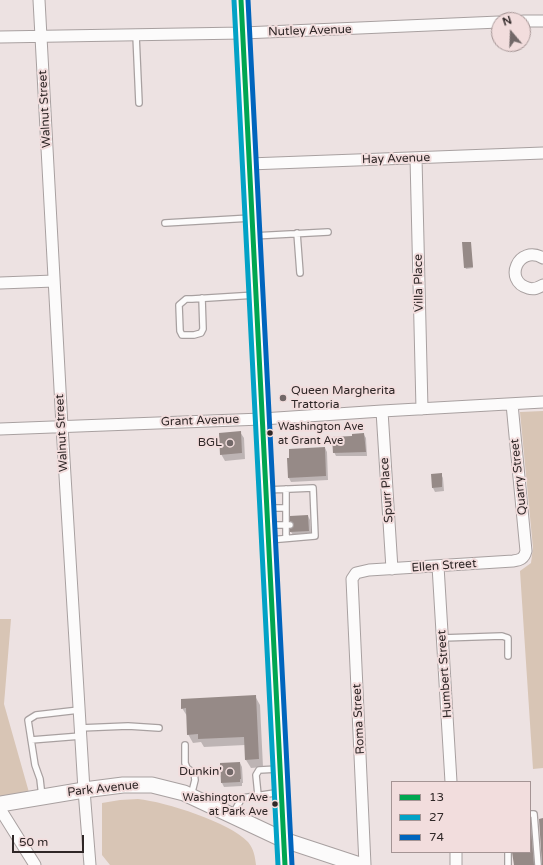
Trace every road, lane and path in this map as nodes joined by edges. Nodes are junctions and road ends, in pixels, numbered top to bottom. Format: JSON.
{"nodes":[{"id":1,"x":39,"y":0,"type":"edge"},
{"id":2,"x":241,"y":0,"type":"edge"},
{"id":3,"x":543,"y":21,"type":"edge"},
{"id":4,"x":491,"y":22,"type":"edge"},
{"id":5,"x":531,"y":22,"type":"edge"},
{"id":6,"x":243,"y":33,"type":"junction"},
{"id":7,"x":136,"y":35,"type":"junction"},
{"id":8,"x":41,"y":36,"type":"junction"},
{"id":9,"x":0,"y":37,"type":"edge"},
{"id":10,"x":139,"y":103,"type":"dead end"},
{"id":11,"x":543,"y":153,"type":"edge"},
{"id":12,"x":416,"y":158,"type":"junction"},
{"id":13,"x":249,"y":164,"type":"junction"},
{"id":14,"x":252,"y":218,"type":"junction"},
{"id":15,"x":166,"y":223,"type":"dead end"},
{"id":16,"x":328,"y":232,"type":"dead end"},
{"id":17,"x":297,"y":234,"type":"junction"},
{"id":18,"x":253,"y":236,"type":"junction"},
{"id":19,"x":543,"y":258,"type":"edge"},
{"id":20,"x":300,"y":273,"type":"dead end"},
{"id":21,"x":54,"y":281,"type":"junction"},
{"id":22,"x":0,"y":283,"type":"edge"},
{"id":23,"x":543,"y":285,"type":"edge"},
{"id":24,"x":256,"y":295,"type":"junction"},
{"id":25,"x":202,"y":298,"type":"junction"},
{"id":26,"x":543,"y":402,"type":"edge"},
{"id":27,"x":512,"y":404,"type":"junction"},
{"id":28,"x":422,"y":408,"type":"junction"},
{"id":29,"x":382,"y":411,"type":"junction"},
{"id":30,"x":262,"y":419,"type":"junction"},
{"id":31,"x":62,"y":426,"type":"junction"},
{"id":32,"x":0,"y":429,"type":"edge"},
{"id":33,"x":286,"y":489,"type":"junction"},
{"id":34,"x":266,"y":490,"type":"junction"},
{"id":35,"x":267,"y":508,"type":"junction"},
{"id":36,"x":286,"y":508,"type":"junction"},
{"id":37,"x":288,"y":525,"type":"junction"},
{"id":38,"x":268,"y":532,"type":"junction"},
{"id":39,"x":286,"y":538,"type":"junction"},
{"id":40,"x":526,"y":551,"type":"joint"},
{"id":41,"x":438,"y":566,"type":"junction"},
{"id":42,"x":392,"y":569,"type":"junction"},
{"id":43,"x":356,"y":573,"type":"joint"},
{"id":44,"x":442,"y":638,"type":"junction"},
{"id":45,"x":508,"y":656,"type":"dead end"},
{"id":46,"x":79,"y":710,"type":"junction"},
{"id":47,"x":159,"y":728,"type":"dead end"},
{"id":48,"x":80,"y":732,"type":"junction"},
{"id":49,"x":31,"y":740,"type":"junction"},
{"id":50,"x":185,"y":745,"type":"dead end"},
{"id":51,"x":280,"y":769,"type":"junction"},
{"id":52,"x":451,"y":781,"type":"edge"},
{"id":53,"x":84,"y":790,"type":"junction"},
{"id":54,"x":282,"y":792,"type":"junction"},
{"id":55,"x":258,"y":795,"type":"junction"},
{"id":56,"x":190,"y":796,"type":"junction"},
{"id":57,"x":42,"y":797,"type":"junction"},
{"id":58,"x":0,"y":804,"type":"edge"},
{"id":59,"x":0,"y":809,"type":"edge"},
{"id":60,"x":531,"y":814,"type":"edge"},
{"id":61,"x":232,"y":815,"type":"junction"},
{"id":62,"x":284,"y":840,"type":"junction"},
{"id":63,"x":456,"y":853,"type":"edge"},
{"id":64,"x":508,"y":853,"type":"edge"},
{"id":65,"x":337,"y":862,"type":"edge"},
{"id":66,"x":35,"y":865,"type":"edge"},
{"id":67,"x":90,"y":865,"type":"edge"},
{"id":68,"x":285,"y":865,"type":"edge"},
{"id":69,"x":360,"y":865,"type":"edge"},
{"id":70,"x":365,"y":865,"type":"edge"},
{"id":71,"x":456,"y":865,"type":"edge"},
{"id":72,"x":508,"y":865,"type":"edge"},
{"id":73,"x":538,"y":865,"type":"edge"}],
"edges":[{"from":1,"to":8,"type":"street","name":"Walnut Street"},
{"from":2,"to":6,"type":"main road"},
{"from":3,"to":5,"type":"street"},
{"from":4,"to":6,"type":"street","name":"Nutley Avenue"},
{"from":6,"to":7,"type":"street","name":"Nutley Avenue"},
{"from":6,"to":13,"type":"main road"},
{"from":7,"to":8,"type":"street","name":"Nutley Avenue"},
{"from":7,"to":10,"type":"lane"},
{"from":8,"to":9,"type":"street","name":"Nutley Avenue"},
{"from":8,"to":21,"type":"street","name":"Walnut Street"},
{"from":11,"to":12,"type":"street","name":"Hay Avenue"},
{"from":12,"to":13,"type":"street","name":"Hay Avenue"},
{"from":12,"to":28,"type":"street","name":"Villa Place"},
{"from":13,"to":14,"type":"main road"},
{"from":14,"to":15,"type":"lane"},
{"from":14,"to":18,"type":"main road"},
{"from":16,"to":17,"type":"lane"},
{"from":17,"to":18,"type":"lane"},
{"from":17,"to":20,"type":"lane"},
{"from":18,"to":24,"type":"main road"},
{"from":19,"to":23,"type":"street"},
{"from":21,"to":22,"type":"street"},
{"from":21,"to":31,"type":"street","name":"Walnut Street"},
{"from":24,"to":25,"type":"lane"},
{"from":24,"to":30,"type":"main road"},
{"from":25,"to":25,"type":"lane"},
{"from":26,"to":27,"type":"street","name":"Grant Avenue"},
{"from":27,"to":28,"type":"street","name":"Grant Avenue"},
{"from":27,"to":40,"type":"street","name":"Quarry Street"},
{"from":28,"to":29,"type":"street","name":"Grant Avenue"},
{"from":29,"to":30,"type":"street","name":"Grant Avenue"},
{"from":29,"to":42,"type":"street","name":"Spurr Place"},
{"from":30,"to":31,"type":"street","name":"Grant Avenue"},
{"from":30,"to":34,"type":"main road"},
{"from":31,"to":32,"type":"street","name":"Grant Avenue"},
{"from":31,"to":46,"type":"street","name":"Walnut Street"},
{"from":33,"to":34,"type":"lane"},
{"from":33,"to":36,"type":"lane"},
{"from":33,"to":39,"type":"lane"},
{"from":34,"to":35,"type":"main road"},
{"from":35,"to":36,"type":"lane"},
{"from":35,"to":38,"type":"main road"},
{"from":36,"to":37,"type":"lane"},
{"from":37,"to":38,"type":"lane"},
{"from":37,"to":39,"type":"lane"},
{"from":38,"to":39,"type":"lane"},
{"from":38,"to":51,"type":"main road"},
{"from":40,"to":41,"type":"street","name":"Ellen Street"},
{"from":41,"to":42,"type":"street","name":"Ellen Street"},
{"from":41,"to":44,"type":"street","name":"Humbert Street"},
{"from":42,"to":43,"type":"street","name":"Ellen Street"},
{"from":43,"to":70,"type":"street","name":"Roma Street"},
{"from":44,"to":45,"type":"lane"},
{"from":44,"to":52,"type":"street","name":"Humbert Street"},
{"from":46,"to":48,"type":"street","name":"Walnut Street"},
{"from":46,"to":49,"type":"lane"},
{"from":47,"to":48,"type":"lane"},
{"from":48,"to":49,"type":"lane"},
{"from":48,"to":53,"type":"street","name":"Walnut Street"},
{"from":49,"to":57,"type":"lane"},
{"from":50,"to":56,"type":"lane"},
{"from":51,"to":54,"type":"main road"},
{"from":51,"to":55,"type":"lane"},
{"from":53,"to":56,"type":"main road","name":"Park Avenue"},
{"from":53,"to":57,"type":"main road","name":"Park Avenue"},
{"from":53,"to":67,"type":"street","name":"Walnut Street"},
{"from":54,"to":55,"type":"lane"},
{"from":54,"to":62,"type":"main road"},
{"from":55,"to":61,"type":"lane"},
{"from":56,"to":61,"type":"main road","name":"Park Avenue"},
{"from":57,"to":58,"type":"main road","name":"Park Avenue"},
{"from":59,"to":66,"type":"street"},
{"from":60,"to":73,"type":"lane"},
{"from":61,"to":62,"type":"main road","name":"Park Avenue"},
{"from":62,"to":65,"type":"main road","name":"Park Avenue"},
{"from":62,"to":68,"type":"main road"},
{"from":63,"to":71,"type":"street"},
{"from":64,"to":72,"type":"lane"},
{"from":65,"to":69,"type":"main road","name":"Park Avenue"}]}
